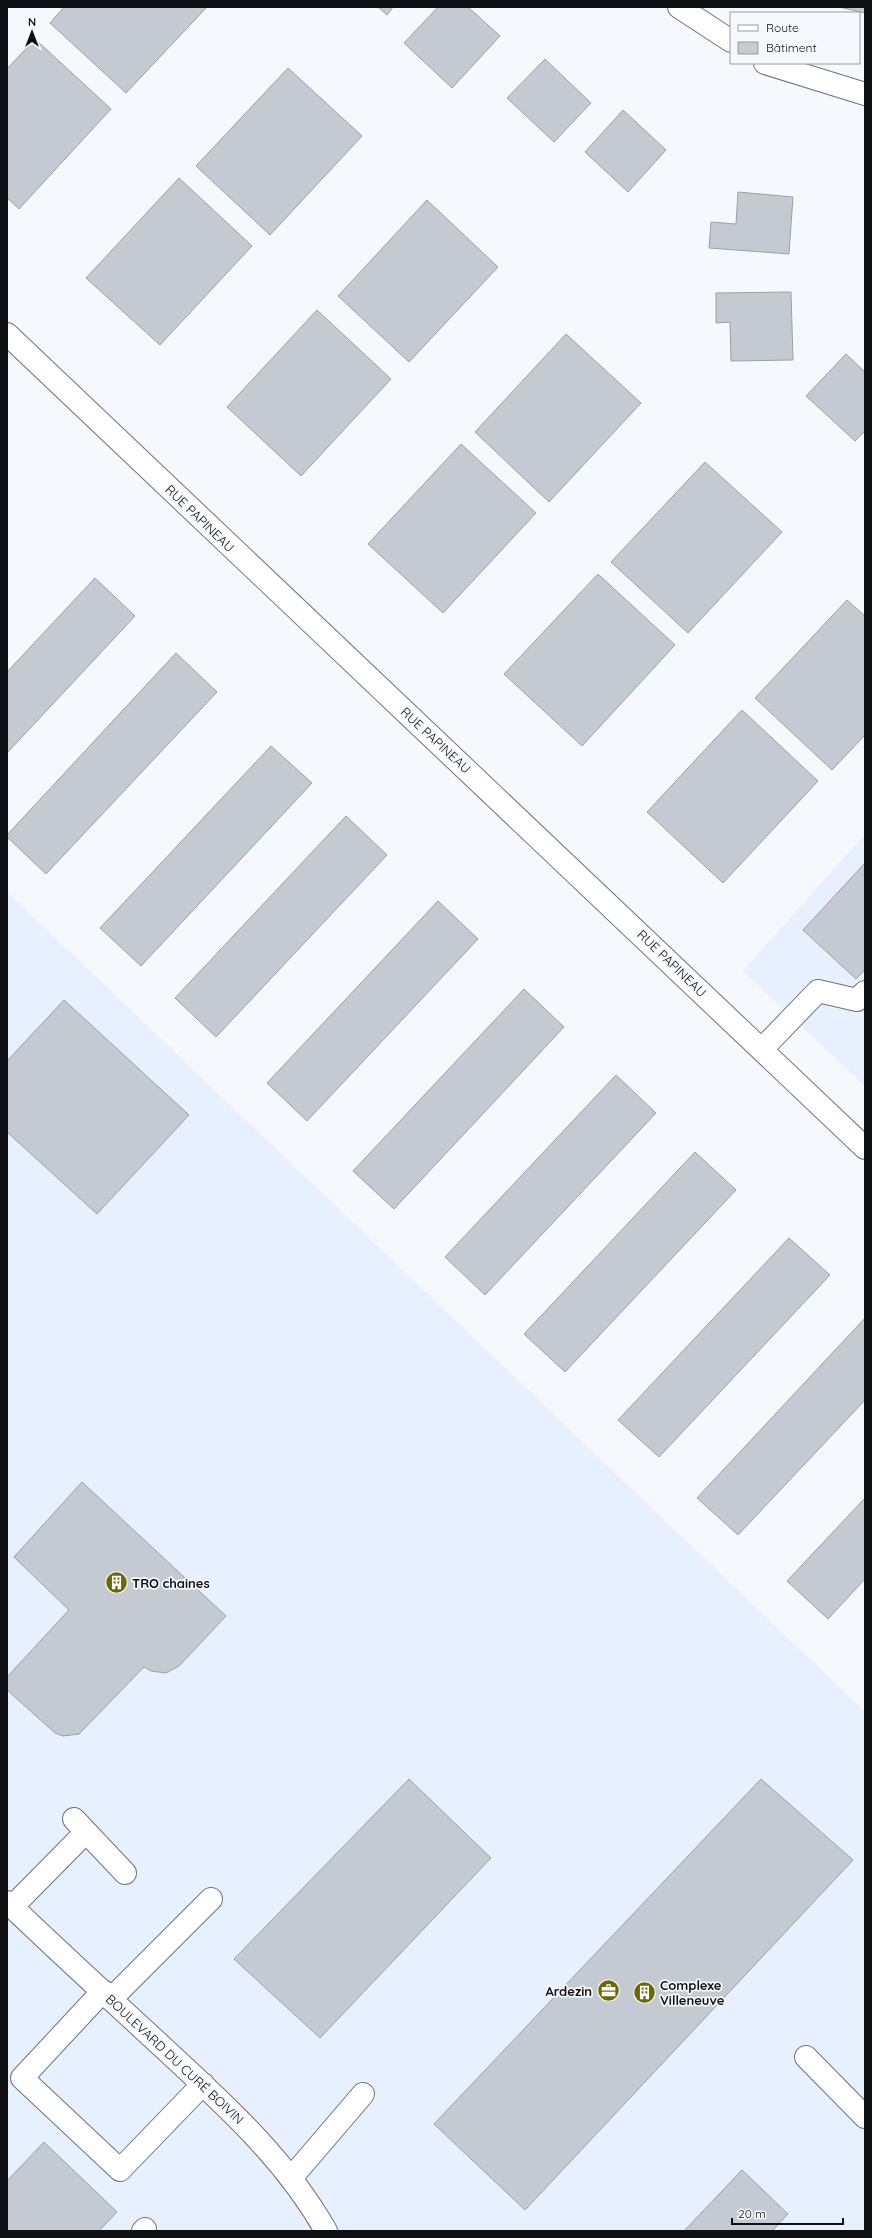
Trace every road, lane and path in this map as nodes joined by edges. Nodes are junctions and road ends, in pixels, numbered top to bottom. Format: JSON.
{"nodes":[{"id":1,"x":679,"y":7,"type":"edge"},
{"id":2,"x":730,"y":40,"type":"edge"},
{"id":3,"x":768,"y":64,"type":"edge"},
{"id":4,"x":865,"y":94,"type":"edge"},
{"id":5,"x":7,"y":334,"type":"edge"},
{"id":6,"x":865,"y":992,"type":"edge"},
{"id":7,"x":762,"y":1049,"type":"junction"},
{"id":8,"x":865,"y":1148,"type":"edge"},
{"id":9,"x":125,"y":1873,"type":"dead end"},
{"id":10,"x":211,"y":1899,"type":"dead end"},
{"id":11,"x":9,"y":1904,"type":"edge"},
{"id":12,"x":107,"y":1996,"type":"junction"},
{"id":13,"x":806,"y":2057,"type":"dead end"},
{"id":14,"x":203,"y":2084,"type":"junction"},
{"id":15,"x":363,"y":2094,"type":"dead end"},
{"id":16,"x":865,"y":2117,"type":"edge"},
{"id":17,"x":292,"y":2177,"type":"junction"},
{"id":18,"x":326,"y":2231,"type":"edge"}],
"edges":[{"from":1,"to":2,"type":"street"},
{"from":3,"to":4,"type":"street"},
{"from":5,"to":7,"type":"street","name":"RUE PAPINEAU"},
{"from":6,"to":7,"type":"street"},
{"from":7,"to":8,"type":"street","name":"RUE PAPINEAU"},
{"from":9,"to":11,"type":"street"},
{"from":10,"to":12,"type":"street"},
{"from":11,"to":12,"type":"street","name":"BOULEVARD DU CURÉ BOIVIN"},
{"from":12,"to":14,"type":"street","name":"BOULEVARD DU CURÉ BOIVIN"},
{"from":12,"to":14,"type":"street"},
{"from":13,"to":16,"type":"street"},
{"from":14,"to":17,"type":"street","name":"BOULEVARD DU CURÉ BOIVIN"},
{"from":15,"to":17,"type":"street"},
{"from":17,"to":18,"type":"street","name":"BOULEVARD DU CURÉ BOIVIN"}]}
